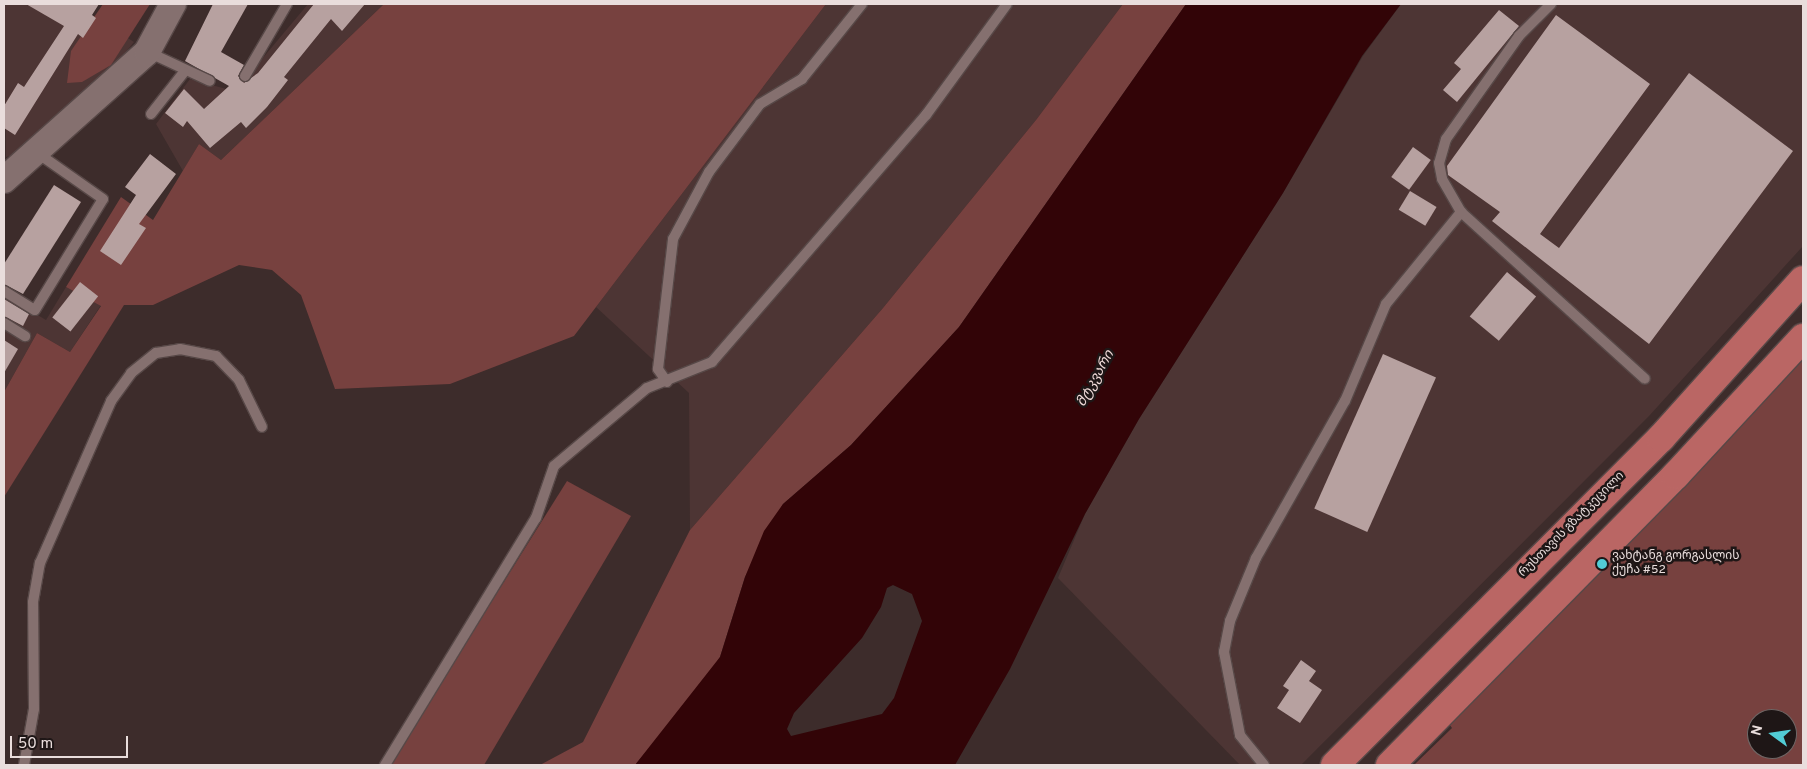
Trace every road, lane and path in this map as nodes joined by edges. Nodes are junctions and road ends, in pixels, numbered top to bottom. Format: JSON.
{"nodes":[{"id":1,"x":173,"y":4,"type":"edge"},
{"id":2,"x":287,"y":4,"type":"edge"},
{"id":3,"x":862,"y":4,"type":"edge"},
{"id":4,"x":1007,"y":4,"type":"edge"},
{"id":5,"x":1551,"y":4,"type":"edge"},
{"id":6,"x":147,"y":52,"type":"junction"},
{"id":7,"x":184,"y":72,"type":"junction"},
{"id":8,"x":245,"y":76,"type":"dead end"},
{"id":9,"x":210,"y":81,"type":"dead end"},
{"id":10,"x":151,"y":114,"type":"dead end"},
{"id":11,"x":35,"y":151,"type":"junction"},
{"id":12,"x":4,"y":180,"type":"edge"},
{"id":13,"x":1461,"y":212,"type":"junction"},
{"id":14,"x":1803,"y":280,"type":"edge"},
{"id":15,"x":4,"y":291,"type":"edge"},
{"id":16,"x":4,"y":323,"type":"edge"},
{"id":17,"x":25,"y":336,"type":"dead end"},
{"id":18,"x":1803,"y":338,"type":"edge"},
{"id":19,"x":1645,"y":379,"type":"dead end"},
{"id":20,"x":667,"y":382,"type":"junction"},
{"id":21,"x":262,"y":427,"type":"dead end"},
{"id":22,"x":24,"y":765,"type":"edge"},
{"id":23,"x":385,"y":765,"type":"edge"},
{"id":24,"x":1264,"y":765,"type":"edge"},
{"id":25,"x":1336,"y":765,"type":"edge"},
{"id":26,"x":1390,"y":765,"type":"edge"}],
"edges":[{"from":1,"to":6,"type":"main road"},
{"from":2,"to":8,"type":"lane"},
{"from":3,"to":20,"type":"lane"},
{"from":4,"to":20,"type":"lane"},
{"from":5,"to":13,"type":"lane"},
{"from":6,"to":7,"type":"lane"},
{"from":6,"to":11,"type":"main road"},
{"from":7,"to":9,"type":"lane"},
{"from":7,"to":10,"type":"lane"},
{"from":11,"to":12,"type":"main road"},
{"from":11,"to":15,"type":"lane"},
{"from":13,"to":19,"type":"lane"},
{"from":13,"to":24,"type":"lane"},
{"from":14,"to":25,"type":"highway","name":"რუსთავის გზატკეცილი"},
{"from":16,"to":17,"type":"lane"},
{"from":18,"to":26,"type":"highway"},
{"from":20,"to":23,"type":"lane"},
{"from":21,"to":22,"type":"lane"}]}
